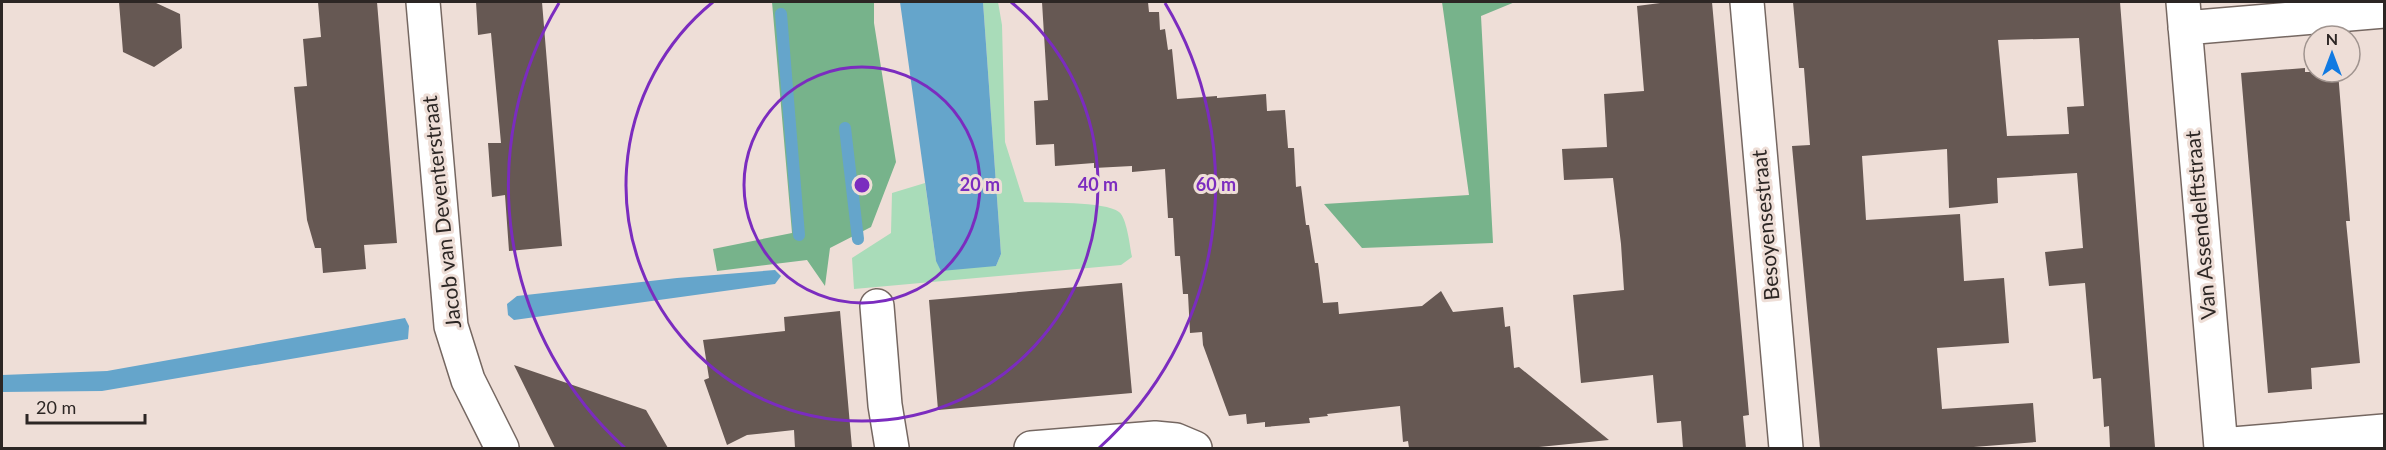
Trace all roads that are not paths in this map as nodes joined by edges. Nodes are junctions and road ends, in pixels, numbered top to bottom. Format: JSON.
{"nodes":[{"id":1,"x":423,"y":2,"type":"edge"},
{"id":2,"x":1747,"y":2,"type":"edge"},
{"id":3,"x":2385,"y":11,"type":"edge"},
{"id":4,"x":2184,"y":15,"type":"edge"},
{"id":5,"x":877,"y":306,"type":"dead end"},
{"id":6,"x":2385,"y":431,"type":"edge"},
{"id":7,"x":2221,"y":447,"type":"edge"},
{"id":8,"x":502,"y":448,"type":"edge"},
{"id":9,"x":892,"y":448,"type":"edge"},
{"id":10,"x":1031,"y":448,"type":"edge"},
{"id":11,"x":1195,"y":448,"type":"edge"},
{"id":12,"x":1786,"y":448,"type":"edge"}],
"edges":[{"from":1,"to":8,"type":"street","name":"Jacob van Deventerstraat"},
{"from":2,"to":12,"type":"street","name":"Besoyensestraat"},
{"from":3,"to":4,"type":"street"},
{"from":4,"to":7,"type":"street","name":"Van Assendelftstraat"},
{"from":5,"to":9,"type":"street"},
{"from":6,"to":7,"type":"street"},
{"from":10,"to":11,"type":"street"}]}
